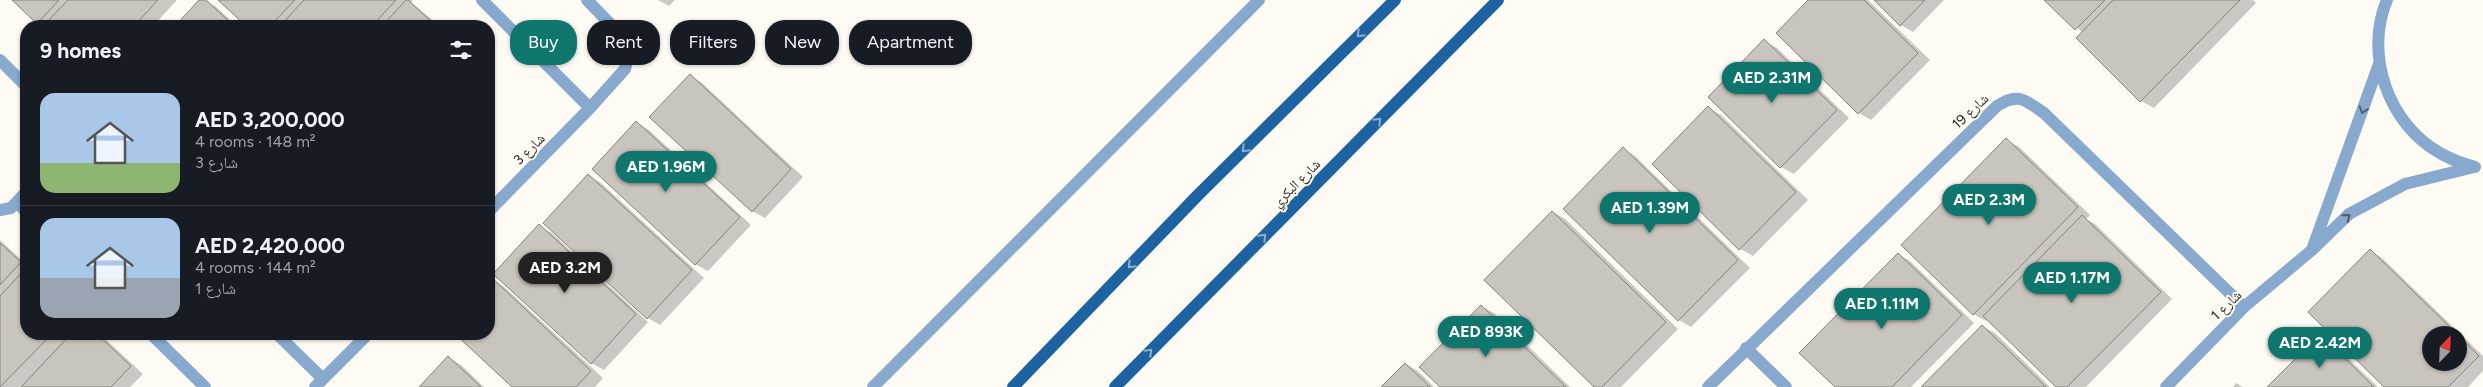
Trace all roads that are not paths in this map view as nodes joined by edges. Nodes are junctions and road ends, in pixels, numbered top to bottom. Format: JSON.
{"nodes":[{"id":1,"x":482,"y":0,"type":"edge"},
{"id":2,"x":587,"y":0,"type":"edge"},
{"id":3,"x":1259,"y":0,"type":"edge"},
{"id":4,"x":1395,"y":0,"type":"edge"},
{"id":5,"x":1498,"y":0,"type":"edge"},
{"id":6,"x":2385,"y":0,"type":"edge"},
{"id":7,"x":0,"y":60,"type":"edge"},
{"id":8,"x":2379,"y":64,"type":"junction"},
{"id":9,"x":20,"y":80,"type":"edge"},
{"id":10,"x":590,"y":108,"type":"junction"},
{"id":11,"x":2479,"y":168,"type":"edge"},
{"id":12,"x":20,"y":199,"type":"edge"},
{"id":13,"x":17,"y":202,"type":"junction"},
{"id":14,"x":20,"y":205,"type":"edge"},
{"id":15,"x":495,"y":205,"type":"edge"},
{"id":16,"x":0,"y":210,"type":"edge"},
{"id":17,"x":2312,"y":250,"type":"junction"},
{"id":18,"x":2244,"y":307,"type":"junction"},
{"id":19,"x":157,"y":340,"type":"edge"},
{"id":20,"x":282,"y":340,"type":"edge"},
{"id":21,"x":362,"y":340,"type":"edge"},
{"id":22,"x":1746,"y":348,"type":"junction"},
{"id":23,"x":319,"y":383,"type":"edge"},
{"id":24,"x":205,"y":387,"type":"edge"},
{"id":25,"x":873,"y":387,"type":"edge"},
{"id":26,"x":1013,"y":387,"type":"edge"},
{"id":27,"x":1115,"y":387,"type":"edge"},
{"id":28,"x":1708,"y":387,"type":"edge"},
{"id":29,"x":1786,"y":387,"type":"edge"},
{"id":30,"x":2166,"y":387,"type":"edge"}],
"edges":[{"from":1,"to":10,"type":"street"},
{"from":2,"to":10,"type":"street","name":"شارع 3"},
{"from":3,"to":25,"type":"street"},
{"from":4,"to":26,"type":"main road","one_way":true},
{"from":27,"to":5,"type":"main road","name":"شارع البكري","one_way":true},
{"from":6,"to":8,"type":"street"},
{"from":7,"to":9,"type":"street"},
{"from":8,"to":11,"type":"street"},
{"from":8,"to":17,"type":"street","one_way":true},
{"from":10,"to":15,"type":"street","name":"شارع 3"},
{"from":17,"to":11,"type":"street","name":"شارع 1","one_way":true},
{"from":12,"to":13,"type":"street"},
{"from":13,"to":14,"type":"street"},
{"from":13,"to":16,"type":"street"},
{"from":17,"to":18,"type":"street","name":"شارع 1"},
{"from":18,"to":22,"type":"street","name":"شارع 19"},
{"from":18,"to":30,"type":"street","name":"شارع 1"},
{"from":19,"to":24,"type":"street"},
{"from":20,"to":23,"type":"street"},
{"from":21,"to":23,"type":"street"},
{"from":22,"to":28,"type":"street","name":"شارع 19"},
{"from":22,"to":29,"type":"street"}]}
